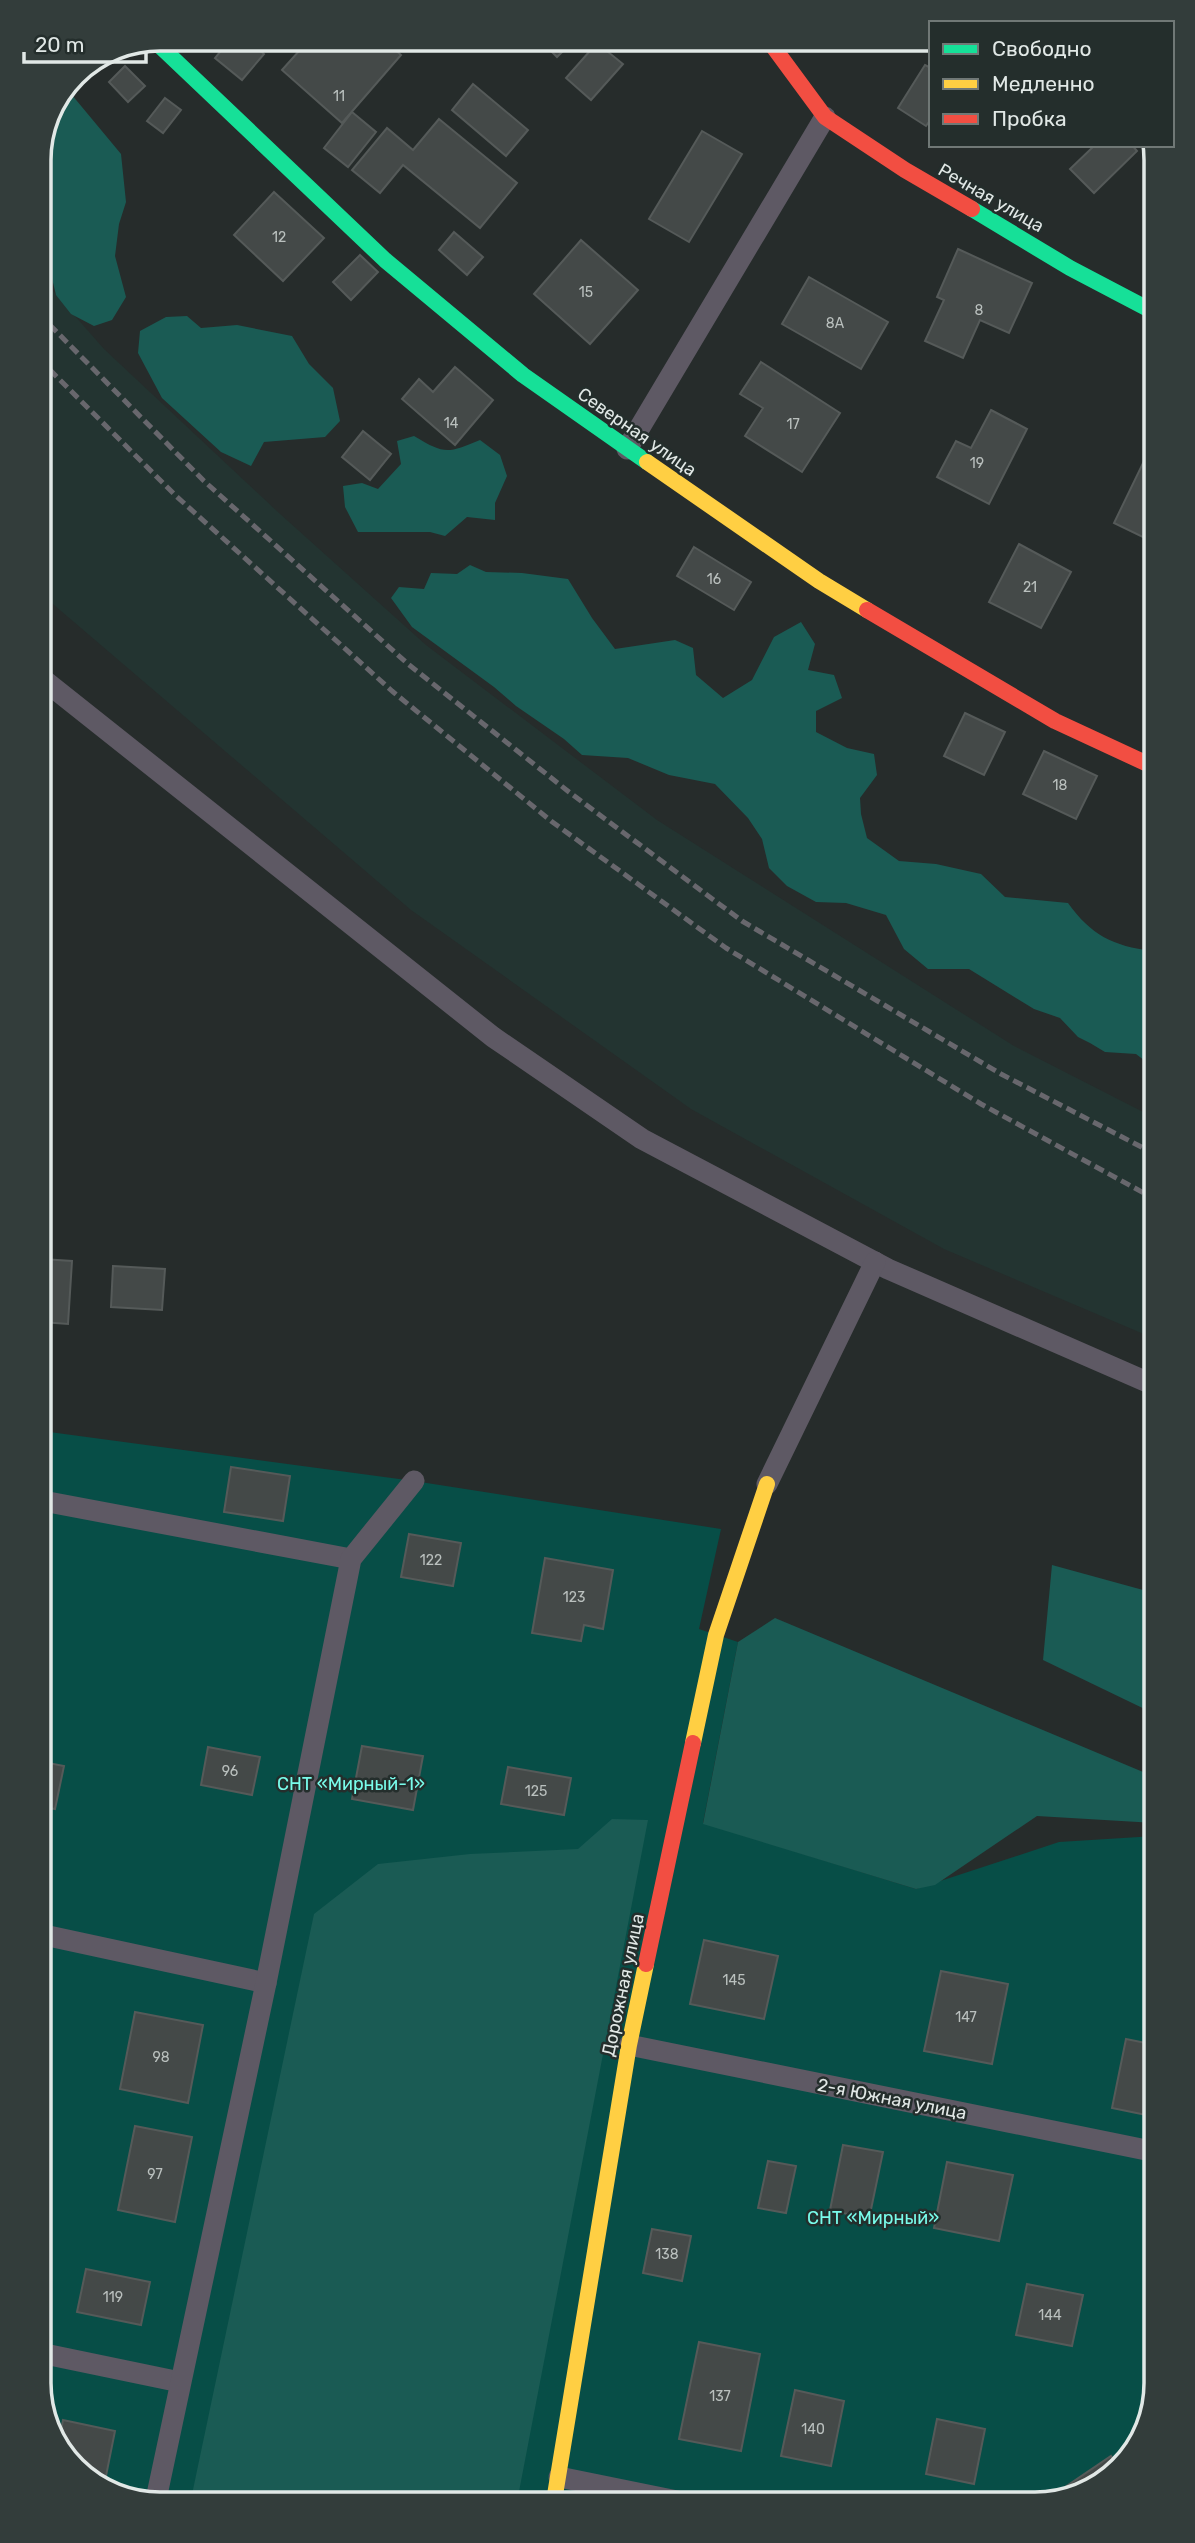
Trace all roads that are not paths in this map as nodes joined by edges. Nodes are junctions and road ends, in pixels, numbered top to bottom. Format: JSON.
{"nodes":[{"id":1,"x":165,"y":51,"type":"edge"},
{"id":2,"x":776,"y":51,"type":"edge"},
{"id":3,"x":825,"y":117,"type":"junction"},
{"id":4,"x":1144,"y":307,"type":"edge"},
{"id":5,"x":626,"y":449,"type":"junction"},
{"id":6,"x":51,"y":686,"type":"edge"},
{"id":7,"x":1144,"y":762,"type":"edge"},
{"id":8,"x":875,"y":1262,"type":"junction"},
{"id":9,"x":1144,"y":1381,"type":"edge"},
{"id":10,"x":414,"y":1481,"type":"dead end"},
{"id":11,"x":767,"y":1484,"type":"joint"},
{"id":12,"x":51,"y":1503,"type":"edge"},
{"id":13,"x":351,"y":1559,"type":"junction"},
{"id":14,"x":51,"y":1937,"type":"edge"},
{"id":15,"x":266,"y":1983,"type":"junction"},
{"id":16,"x":629,"y":2045,"type":"junction"},
{"id":17,"x":1144,"y":2150,"type":"edge"},
{"id":18,"x":51,"y":2355,"type":"edge"},
{"id":19,"x":180,"y":2382,"type":"junction"},
{"id":20,"x":559,"y":2477,"type":"junction"},
{"id":21,"x":157,"y":2492,"type":"edge"},
{"id":22,"x":556,"y":2492,"type":"edge"},
{"id":23,"x":633,"y":2492,"type":"edge"}],
"edges":[{"from":1,"to":5,"type":"street","name":"Северная улица"},
{"from":2,"to":3,"type":"street","name":"Речная улица"},
{"from":3,"to":4,"type":"street","name":"Речная улица"},
{"from":3,"to":5,"type":"lane"},
{"from":5,"to":7,"type":"street","name":"Северная улица"},
{"from":6,"to":8,"type":"lane"},
{"from":8,"to":9,"type":"lane"},
{"from":8,"to":11,"type":"lane"},
{"from":10,"to":13,"type":"lane"},
{"from":11,"to":16,"type":"street","name":"Дорожная улица"},
{"from":12,"to":13,"type":"lane"},
{"from":13,"to":15,"type":"lane"},
{"from":14,"to":15,"type":"lane"},
{"from":15,"to":19,"type":"lane"},
{"from":16,"to":17,"type":"lane","name":"2-я Южная улица"},
{"from":16,"to":20,"type":"street","name":"Дорожная улица"},
{"from":18,"to":19,"type":"lane"},
{"from":19,"to":21,"type":"lane"},
{"from":20,"to":22,"type":"street","name":"Дорожная улица"},
{"from":20,"to":23,"type":"lane"}]}
